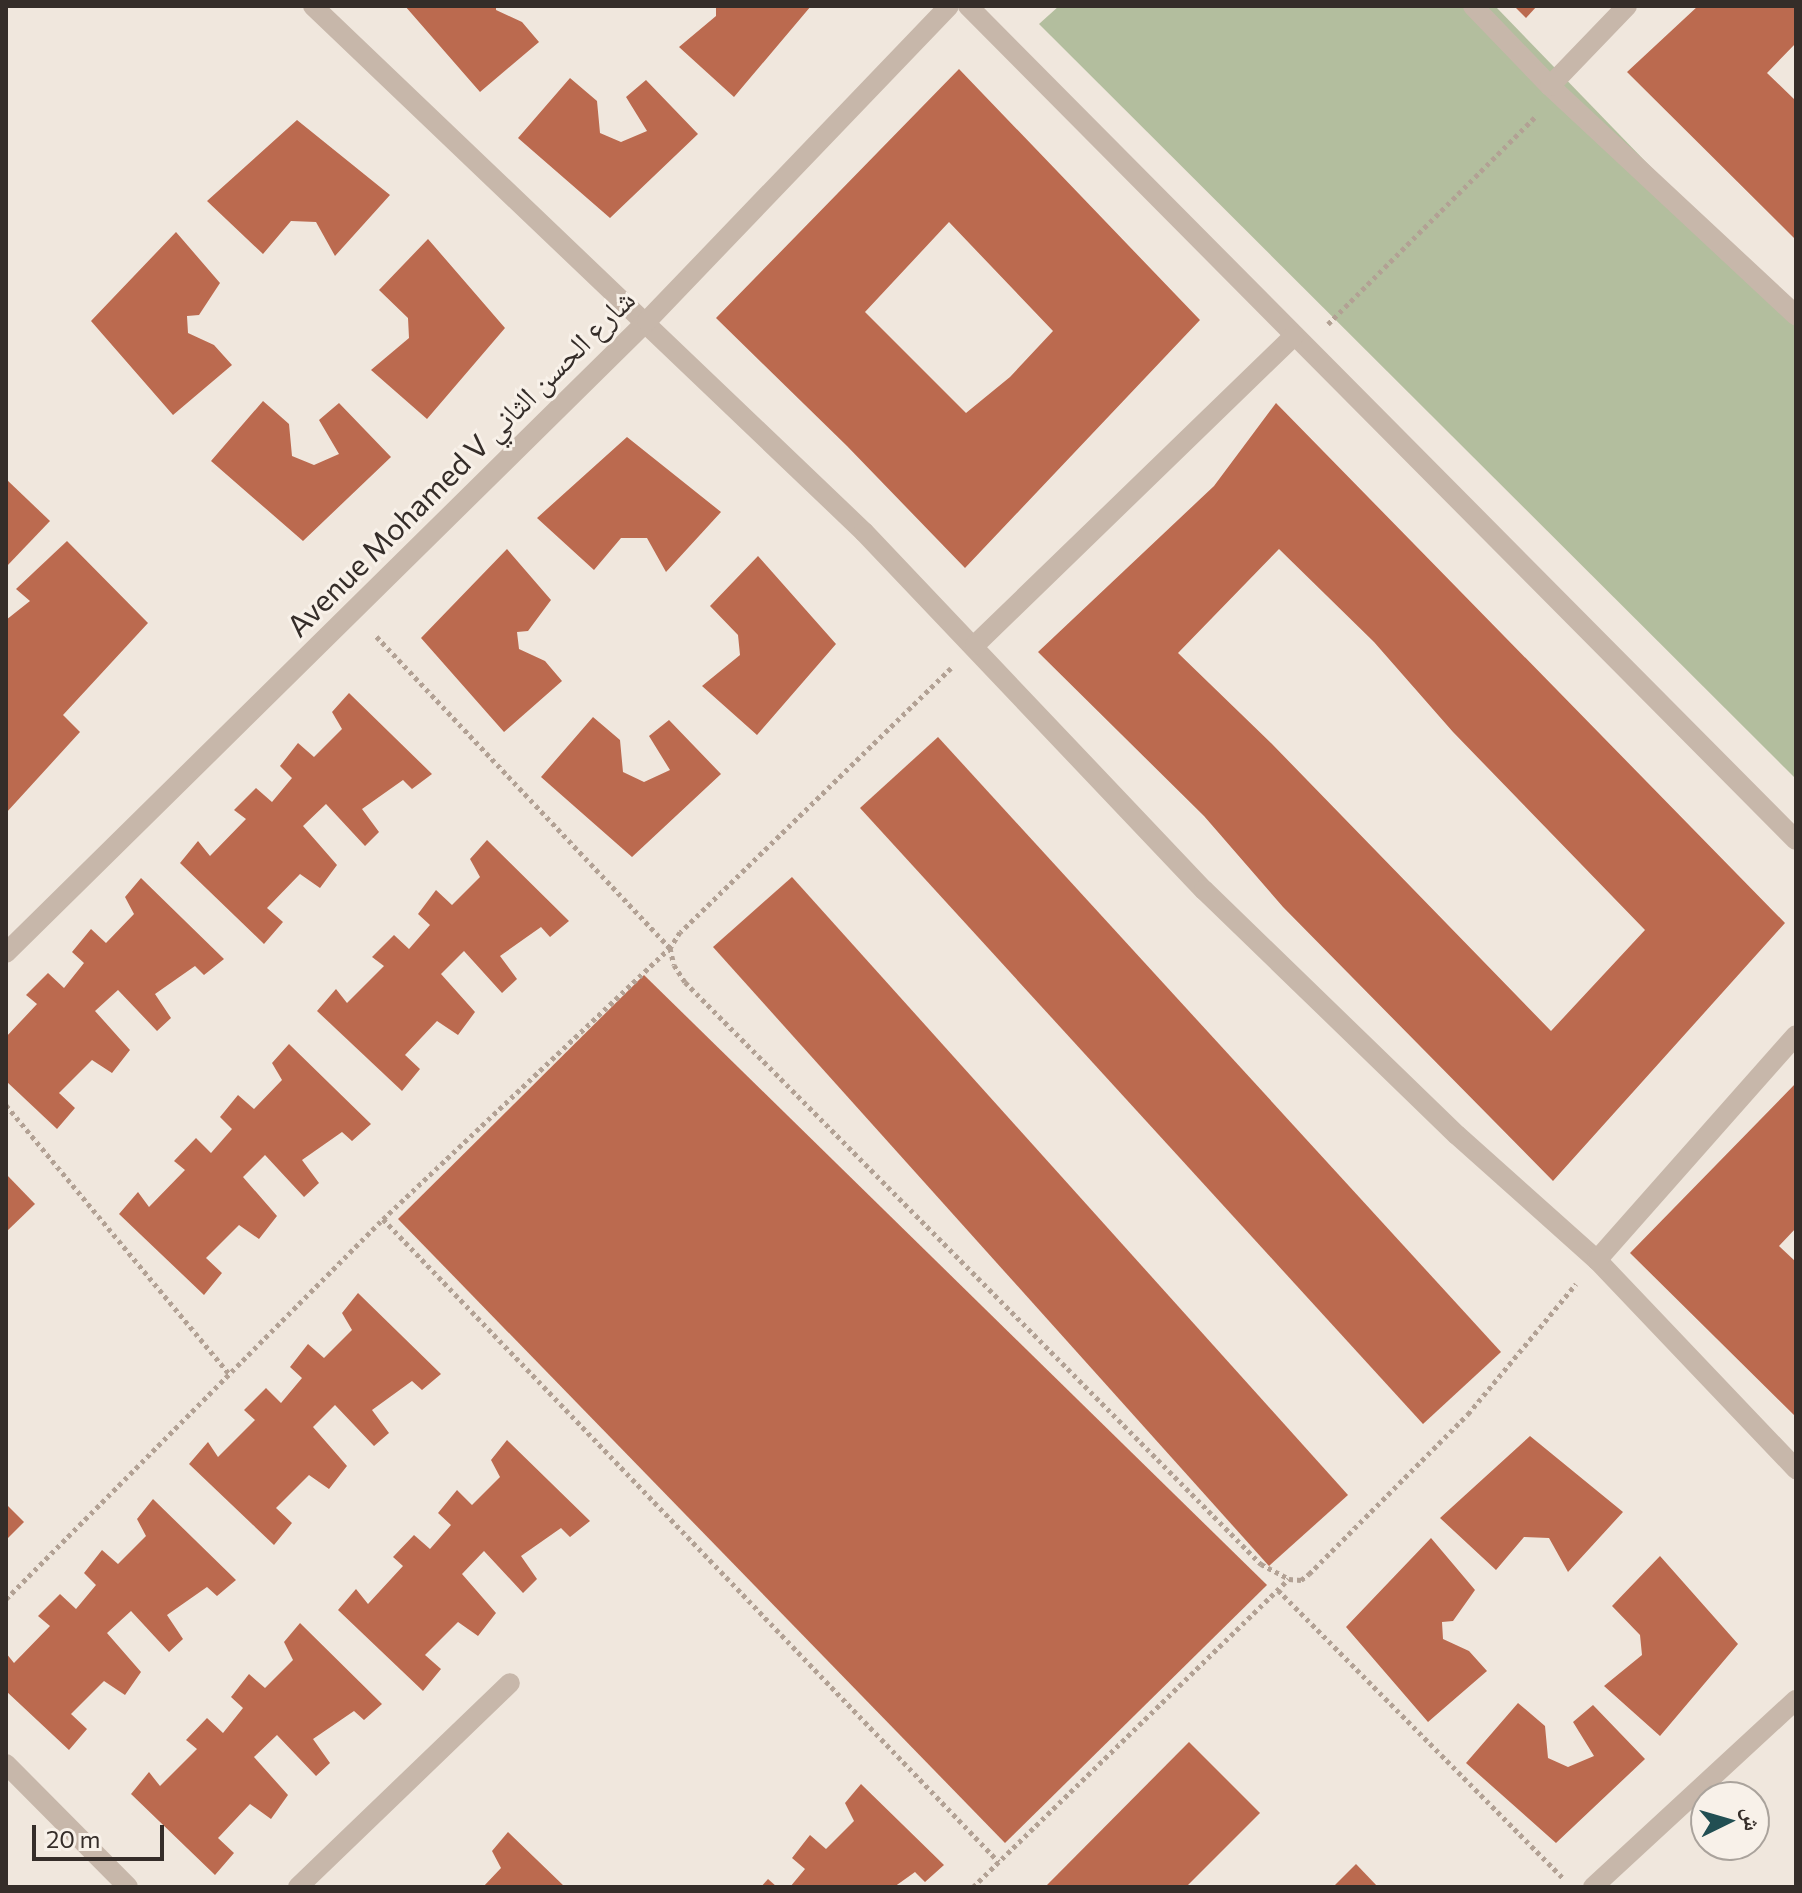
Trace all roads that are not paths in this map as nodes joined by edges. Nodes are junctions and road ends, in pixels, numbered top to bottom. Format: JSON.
{"nodes":[{"id":1,"x":313,"y":6,"type":"edge"},
{"id":2,"x":949,"y":6,"type":"edge"},
{"id":3,"x":968,"y":6,"type":"edge"},
{"id":4,"x":1473,"y":6,"type":"edge"},
{"id":5,"x":1627,"y":6,"type":"edge"},
{"id":6,"x":1554,"y":90,"type":"junction"},
{"id":7,"x":1796,"y":315,"type":"edge"},
{"id":8,"x":647,"y":321,"type":"junction"},
{"id":9,"x":1299,"y":342,"type":"junction"},
{"id":10,"x":975,"y":645,"type":"junction"},
{"id":11,"x":1796,"y":840,"type":"edge"},
{"id":12,"x":6,"y":953,"type":"edge"},
{"id":13,"x":1796,"y":1035,"type":"edge"},
{"id":14,"x":1597,"y":1260,"type":"junction"},
{"id":15,"x":1796,"y":1469,"type":"edge"},
{"id":16,"x":510,"y":1683,"type":"dead end"},
{"id":17,"x":1796,"y":1700,"type":"edge"},
{"id":18,"x":6,"y":1764,"type":"edge"},
{"id":19,"x":128,"y":1887,"type":"edge"},
{"id":20,"x":298,"y":1887,"type":"edge"},
{"id":21,"x":1593,"y":1887,"type":"edge"}],
"edges":[{"from":1,"to":8,"type":"street"},
{"from":2,"to":8,"type":"street","name":"Avenue Mohamed V شارع الحسن الثاني"},
{"from":3,"to":9,"type":"street"},
{"from":4,"to":6,"type":"street"},
{"from":5,"to":6,"type":"street"},
{"from":6,"to":7,"type":"street"},
{"from":8,"to":10,"type":"street"},
{"from":8,"to":12,"type":"street","name":"Avenue Mohamed V شارع الحسن الثاني"},
{"from":9,"to":10,"type":"street"},
{"from":9,"to":11,"type":"street"},
{"from":10,"to":14,"type":"street"},
{"from":13,"to":14,"type":"street"},
{"from":14,"to":15,"type":"street"},
{"from":16,"to":20,"type":"street"},
{"from":17,"to":21,"type":"street"},
{"from":18,"to":19,"type":"street"}]}
